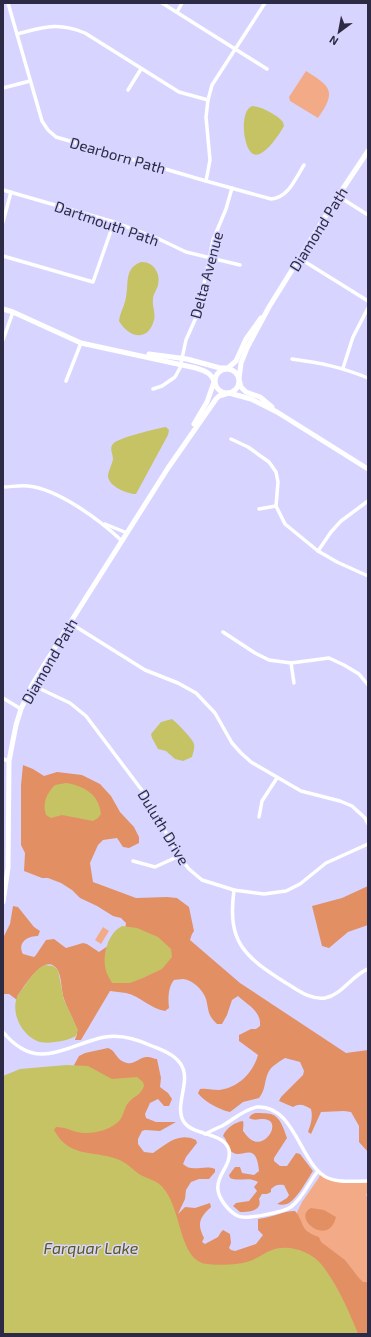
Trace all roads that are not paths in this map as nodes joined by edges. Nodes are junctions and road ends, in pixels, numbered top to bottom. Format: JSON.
{"nodes":[{"id":1,"x":8,"y":3,"type":"edge"},
{"id":2,"x":162,"y":3,"type":"edge"},
{"id":3,"x":182,"y":3,"type":"edge"},
{"id":4,"x":265,"y":3,"type":"edge"},
{"id":5,"x":177,"y":12,"type":"junction"},
{"id":6,"x":17,"y":34,"type":"junction"},
{"id":7,"x":236,"y":49,"type":"junction"},
{"id":8,"x":141,"y":69,"type":"junction"},
{"id":9,"x":267,"y":69,"type":"dead end"},
{"id":10,"x":30,"y":81,"type":"junction"},
{"id":11,"x":3,"y":88,"type":"edge"},
{"id":12,"x":128,"y":90,"type":"dead end"},
{"id":13,"x":208,"y":100,"type":"junction"},
{"id":14,"x":367,"y":155,"type":"edge"},
{"id":15,"x":304,"y":165,"type":"dead end"},
{"id":16,"x":206,"y":181,"type":"junction"},
{"id":17,"x":232,"y":188,"type":"junction"},
{"id":18,"x":3,"y":190,"type":"edge"},
{"id":19,"x":11,"y":192,"type":"junction"},
{"id":20,"x":338,"y":196,"type":"junction"},
{"id":21,"x":368,"y":215,"type":"edge"},
{"id":22,"x":3,"y":222,"type":"edge"},
{"id":23,"x":114,"y":222,"type":"junction"},
{"id":24,"x":3,"y":256,"type":"edge"},
{"id":25,"x":299,"y":258,"type":"junction"},
{"id":26,"x":209,"y":259,"type":"junction"},
{"id":27,"x":240,"y":265,"type":"dead end"},
{"id":28,"x":368,"y":301,"type":"edge"},
{"id":29,"x":269,"y":307,"type":"junction"},
{"id":30,"x":368,"y":308,"type":"edge"},
{"id":31,"x":3,"y":309,"type":"edge"},
{"id":32,"x":13,"y":312,"type":"junction"},
{"id":33,"x":3,"y":340,"type":"edge"},
{"id":34,"x":82,"y":343,"type":"junction"},
{"id":35,"x":292,"y":359,"type":"dead end"},
{"id":36,"x":182,"y":362,"type":"junction"},
{"id":37,"x":343,"y":368,"type":"junction"},
{"id":38,"x":225,"y":369,"type":"junction"},
{"id":39,"x":368,"y":378,"type":"edge"},
{"id":40,"x":238,"y":379,"type":"junction"},
{"id":41,"x":66,"y":381,"type":"dead end"},
{"id":42,"x":214,"y":382,"type":"junction"},
{"id":43,"x":153,"y":389,"type":"dead end"},
{"id":44,"x":229,"y":393,"type":"junction"},
{"id":45,"x":277,"y":412,"type":"junction"},
{"id":46,"x":231,"y":439,"type":"dead end"},
{"id":47,"x":168,"y":468,"type":"junction"},
{"id":48,"x":368,"y":469,"type":"edge"},
{"id":49,"x":3,"y":486,"type":"edge"},
{"id":50,"x":368,"y":501,"type":"edge"},
{"id":51,"x":276,"y":506,"type":"junction"},
{"id":52,"x":259,"y":509,"type":"dead end"},
{"id":53,"x":102,"y":523,"type":"junction"},
{"id":54,"x":127,"y":533,"type":"junction"},
{"id":55,"x":122,"y":541,"type":"junction"},
{"id":56,"x":318,"y":551,"type":"junction"},
{"id":57,"x":368,"y":576,"type":"edge"},
{"id":58,"x":70,"y":623,"type":"junction"},
{"id":59,"x":222,"y":632,"type":"dead end"},
{"id":60,"x":291,"y":663,"type":"junction"},
{"id":61,"x":294,"y":683,"type":"dead end"},
{"id":62,"x":32,"y":685,"type":"junction"},
{"id":63,"x":368,"y":685,"type":"edge"},
{"id":64,"x":3,"y":698,"type":"edge"},
{"id":65,"x":21,"y":709,"type":"junction"},
{"id":66,"x":3,"y":759,"type":"edge"},
{"id":67,"x":9,"y":761,"type":"junction"},
{"id":68,"x":277,"y":778,"type":"junction"},
{"id":69,"x":259,"y":817,"type":"dead end"},
{"id":70,"x":368,"y":824,"type":"edge"},
{"id":71,"x":368,"y":844,"type":"edge"},
{"id":72,"x":179,"y":856,"type":"junction"},
{"id":73,"x":133,"y":861,"type":"dead end"},
{"id":74,"x":234,"y":890,"type":"junction"},
{"id":75,"x":4,"y":895,"type":"edge"},
{"id":76,"x":3,"y":902,"type":"edge"},
{"id":77,"x":368,"y":969,"type":"edge"},
{"id":78,"x":3,"y":1032,"type":"edge"},
{"id":79,"x":205,"y":1134,"type":"junction"},
{"id":80,"x":318,"y":1171,"type":"junction"},
{"id":81,"x":368,"y":1181,"type":"edge"}],
"edges":[{"from":1,"to":6,"type":"street","name":"Dearborn Path"},
{"from":2,"to":5,"type":"street"},
{"from":3,"to":5,"type":"street"},
{"from":4,"to":7,"type":"street"},
{"from":5,"to":7,"type":"street"},
{"from":6,"to":8,"type":"street"},
{"from":6,"to":10,"type":"street","name":"Dearborn Path"},
{"from":7,"to":9,"type":"street"},
{"from":7,"to":13,"type":"street"},
{"from":8,"to":12,"type":"street"},
{"from":8,"to":13,"type":"street"},
{"from":10,"to":11,"type":"street"},
{"from":10,"to":16,"type":"street","name":"Dearborn Path"},
{"from":13,"to":16,"type":"street"},
{"from":14,"to":20,"type":"street","name":"Diamond Path"},
{"from":15,"to":17,"type":"street","name":"Dearborn Path"},
{"from":16,"to":17,"type":"street","name":"Dearborn Path"},
{"from":17,"to":26,"type":"street","name":"Delta Avenue"},
{"from":18,"to":19,"type":"street","name":"Dartmouth Path"},
{"from":19,"to":22,"type":"street"},
{"from":19,"to":23,"type":"street","name":"Dartmouth Path"},
{"from":20,"to":21,"type":"street"},
{"from":20,"to":25,"type":"street","name":"Diamond Path"},
{"from":23,"to":24,"type":"street"},
{"from":23,"to":26,"type":"street","name":"Dartmouth Path"},
{"from":25,"to":28,"type":"street"},
{"from":25,"to":29,"type":"street","name":"Diamond Path"},
{"from":26,"to":27,"type":"street","name":"Dartmouth Path"},
{"from":26,"to":36,"type":"street","name":"Delta Avenue"},
{"from":29,"to":38,"type":"street","name":"Diamond Path"},
{"from":29,"to":40,"type":"street","name":"Diamond Path"},
{"from":30,"to":37,"type":"street"},
{"from":31,"to":32,"type":"street"},
{"from":32,"to":33,"type":"street"},
{"from":32,"to":34,"type":"street"},
{"from":34,"to":36,"type":"street"},
{"from":34,"to":41,"type":"street"},
{"from":35,"to":37,"type":"street"},
{"from":36,"to":38,"type":"street"},
{"from":36,"to":42,"type":"street"},
{"from":36,"to":43,"type":"street"},
{"from":37,"to":39,"type":"street"},
{"from":38,"to":40,"type":"street"},
{"from":38,"to":42,"type":"street","name":"Diamond Path"},
{"from":40,"to":44,"type":"street","name":"Diamond Path"},
{"from":40,"to":45,"type":"street"},
{"from":42,"to":44,"type":"street"},
{"from":42,"to":47,"type":"street","name":"Diamond Path"},
{"from":44,"to":45,"type":"street"},
{"from":44,"to":47,"type":"street","name":"Diamond Path"},
{"from":45,"to":48,"type":"street"},
{"from":46,"to":51,"type":"street"},
{"from":47,"to":54,"type":"street","name":"Diamond Path"},
{"from":49,"to":53,"type":"street"},
{"from":50,"to":56,"type":"street"},
{"from":51,"to":52,"type":"street"},
{"from":51,"to":56,"type":"street"},
{"from":53,"to":54,"type":"street"},
{"from":53,"to":55,"type":"street"},
{"from":54,"to":55,"type":"street","name":"Diamond Path"},
{"from":55,"to":58,"type":"street","name":"Diamond Path"},
{"from":56,"to":57,"type":"street"},
{"from":58,"to":62,"type":"street","name":"Diamond Path"},
{"from":58,"to":68,"type":"street"},
{"from":59,"to":60,"type":"street"},
{"from":60,"to":61,"type":"street"},
{"from":60,"to":63,"type":"street"},
{"from":62,"to":65,"type":"street","name":"Diamond Path"},
{"from":62,"to":72,"type":"street","name":"Duluth Drive"},
{"from":64,"to":65,"type":"street"},
{"from":65,"to":67,"type":"street","name":"Diamond Path"},
{"from":66,"to":67,"type":"street"},
{"from":67,"to":75,"type":"street","name":"Diamond Path"},
{"from":68,"to":69,"type":"street"},
{"from":68,"to":70,"type":"street"},
{"from":71,"to":74,"type":"street","name":"Duluth Drive"},
{"from":72,"to":73,"type":"street"},
{"from":72,"to":74,"type":"street","name":"Duluth Drive"},
{"from":74,"to":77,"type":"street"},
{"from":75,"to":76,"type":"street","name":"Diamond Path"},
{"from":78,"to":79,"type":"street"},
{"from":79,"to":80,"type":"street"},
{"from":79,"to":80,"type":"street"},
{"from":80,"to":81,"type":"street"}]}
